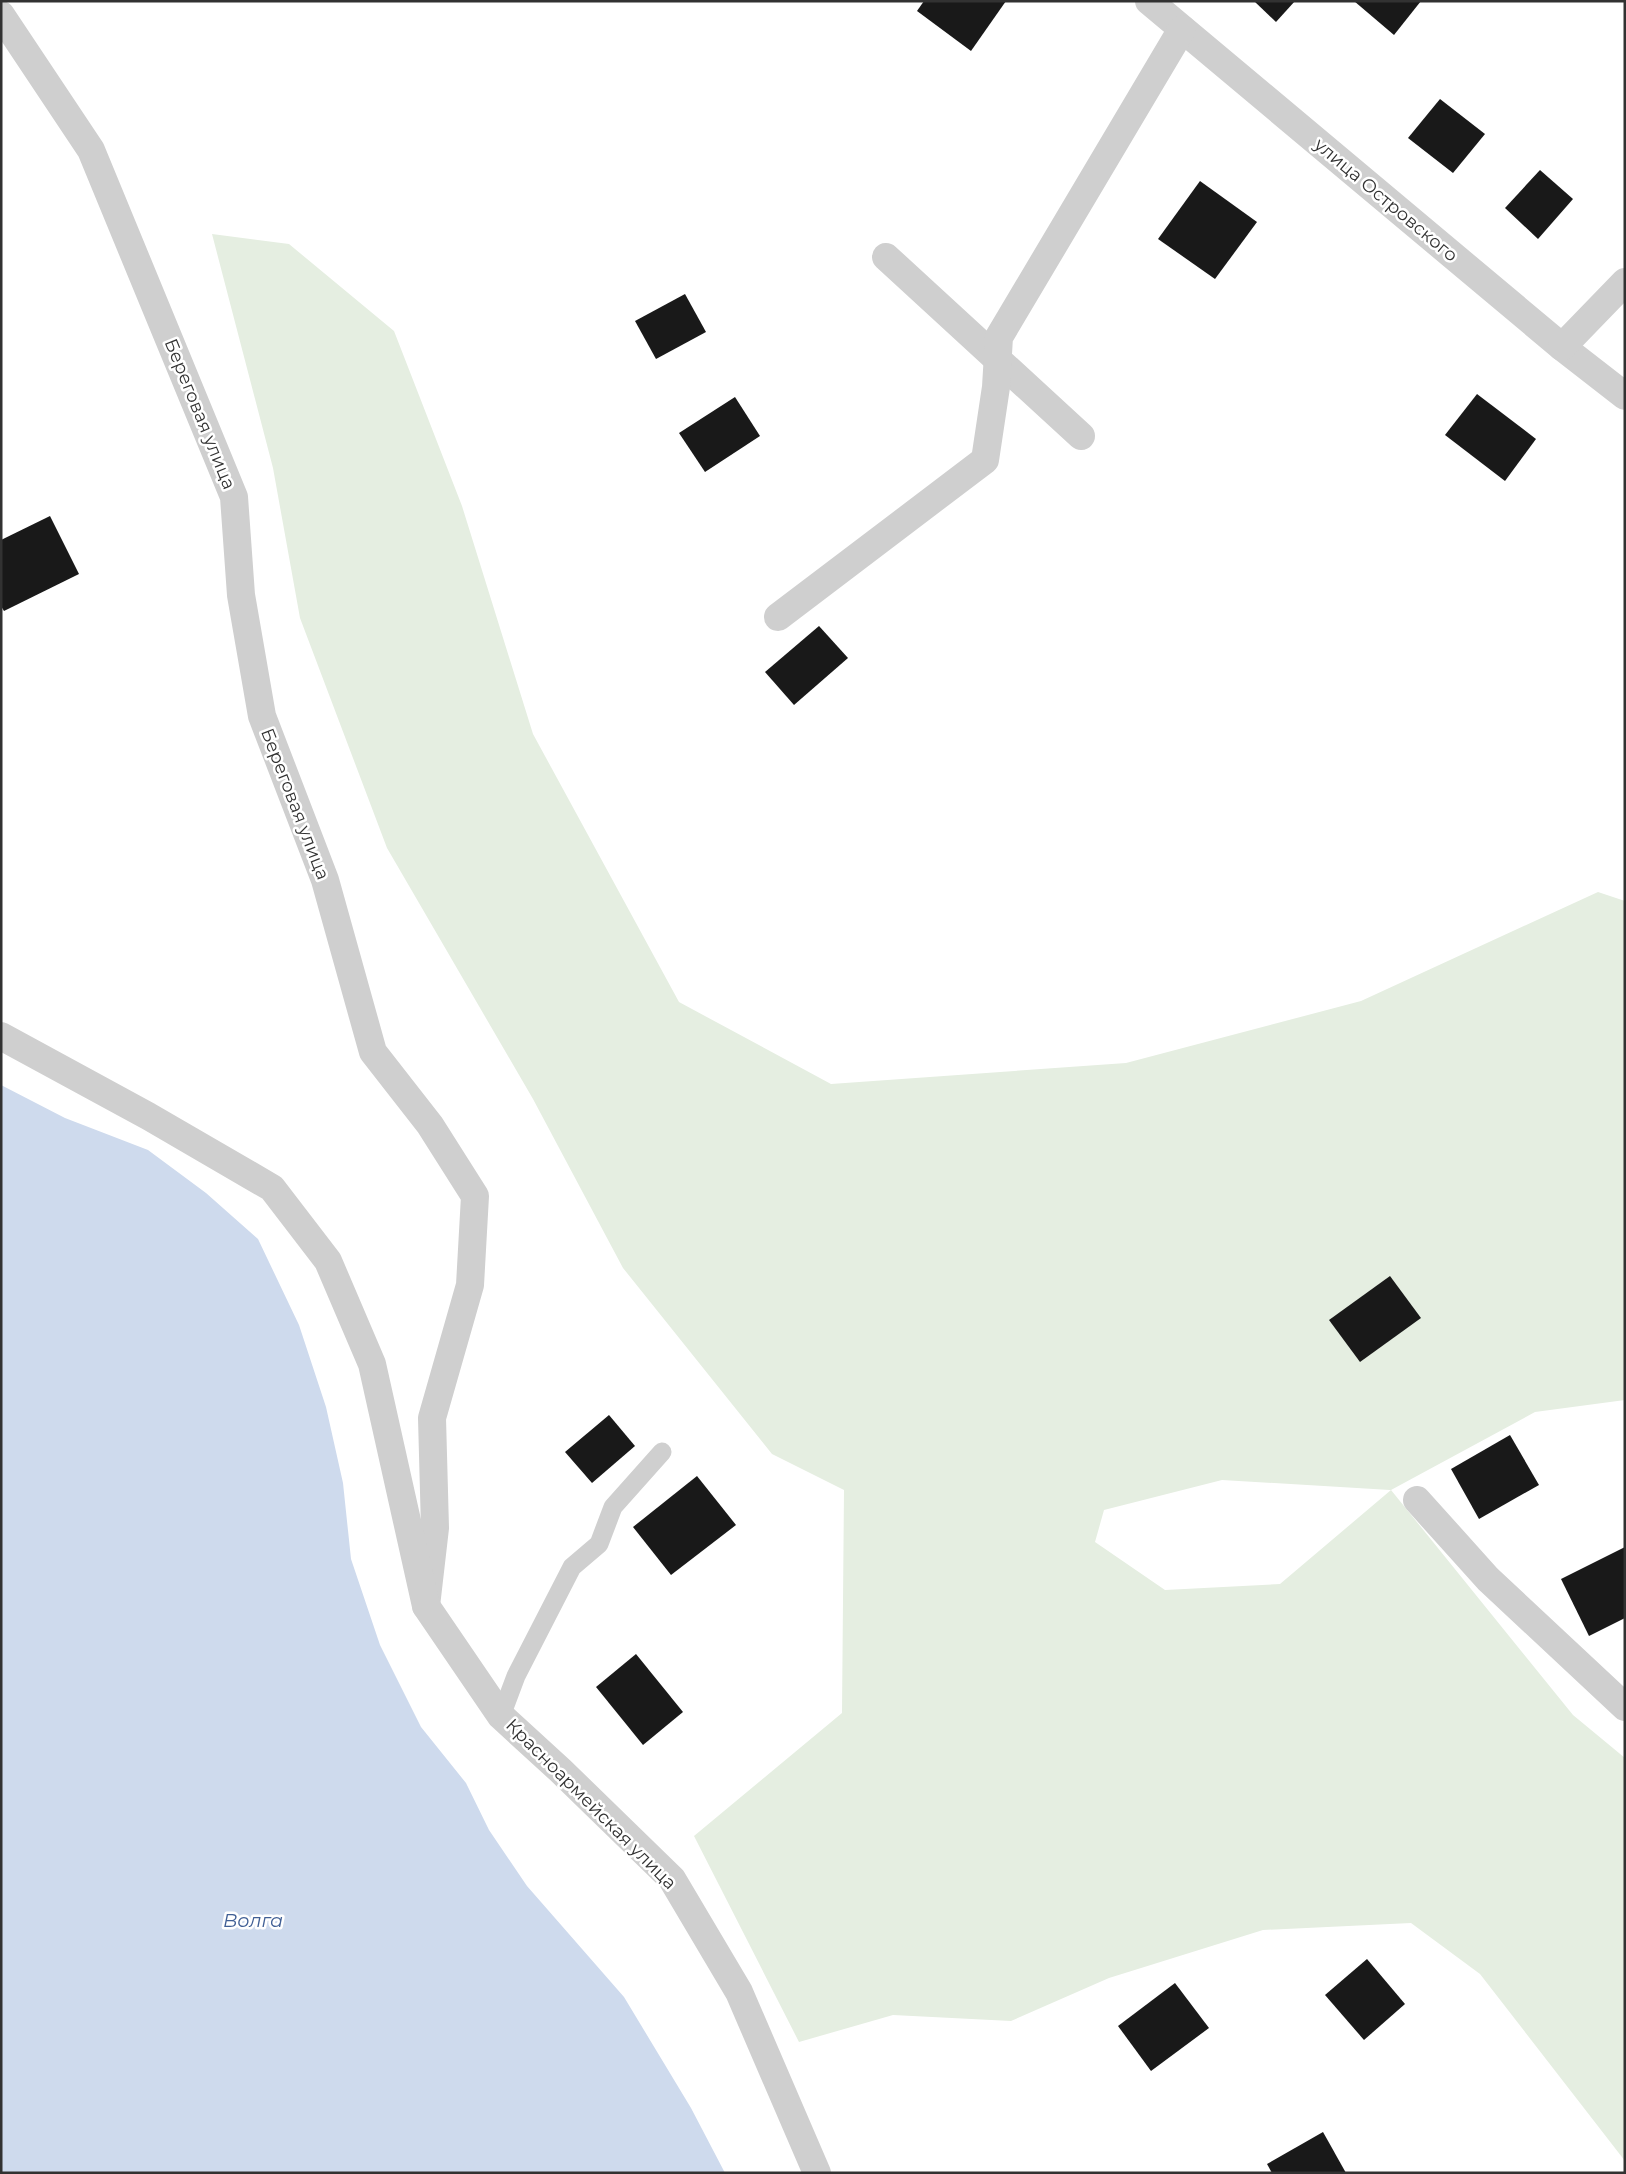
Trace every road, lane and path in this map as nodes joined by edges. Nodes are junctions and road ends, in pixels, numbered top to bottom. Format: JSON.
{"nodes":[{"id":1,"x":1149,"y":1,"type":"edge"},
{"id":2,"x":1,"y":15,"type":"edge"},
{"id":3,"x":1182,"y":29,"type":"junction"},
{"id":4,"x":886,"y":257,"type":"dead end"},
{"id":5,"x":1625,"y":282,"type":"edge"},
{"id":6,"x":1562,"y":347,"type":"junction"},
{"id":7,"x":998,"y":360,"type":"junction"},
{"id":8,"x":1625,"y":396,"type":"edge"},
{"id":9,"x":1081,"y":436,"type":"dead end"},
{"id":10,"x":778,"y":617,"type":"dead end"},
{"id":11,"x":1,"y":1036,"type":"edge"},
{"id":12,"x":662,"y":1452,"type":"dead end"},
{"id":13,"x":1417,"y":1500,"type":"dead end"},
{"id":14,"x":426,"y":1606,"type":"junction"},
{"id":15,"x":1625,"y":1707,"type":"edge"},
{"id":16,"x":501,"y":1716,"type":"junction"},
{"id":17,"x":817,"y":2173,"type":"edge"}],
"edges":[{"from":1,"to":3,"type":"street","name":"улица Островского"},
{"from":2,"to":14,"type":"street","name":"Береговая улица"},
{"from":3,"to":6,"type":"street","name":"улица Островского"},
{"from":3,"to":7,"type":"street"},
{"from":4,"to":7,"type":"street"},
{"from":5,"to":6,"type":"street"},
{"from":6,"to":8,"type":"street","name":"улица Островского"},
{"from":7,"to":9,"type":"street"},
{"from":7,"to":10,"type":"street"},
{"from":11,"to":14,"type":"street"},
{"from":12,"to":16,"type":"lane"},
{"from":13,"to":15,"type":"street"},
{"from":14,"to":16,"type":"street","name":"Красноармейская улица"},
{"from":16,"to":17,"type":"street","name":"Красноармейская улица"}]}
